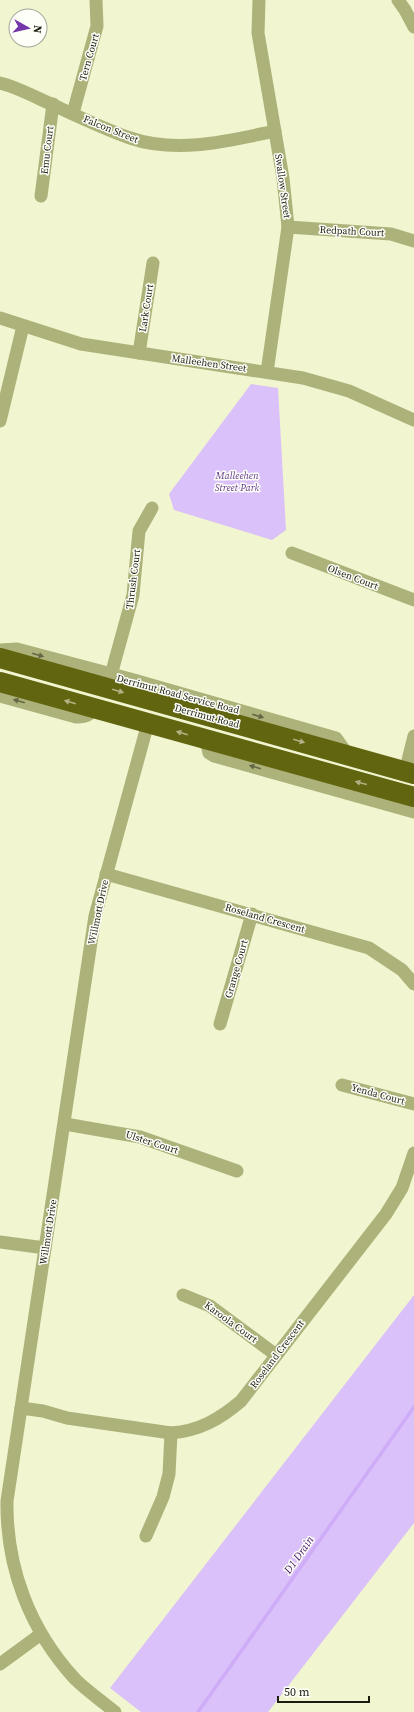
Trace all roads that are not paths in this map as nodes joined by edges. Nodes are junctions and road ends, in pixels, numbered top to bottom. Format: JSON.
{"nodes":[{"id":1,"x":96,"y":0,"type":"edge"},
{"id":2,"x":259,"y":0,"type":"edge"},
{"id":3,"x":398,"y":0,"type":"edge"},
{"id":4,"x":414,"y":27,"type":"edge"},
{"id":5,"x":0,"y":83,"type":"edge"},
{"id":6,"x":53,"y":104,"type":"junction"},
{"id":7,"x":73,"y":113,"type":"junction"},
{"id":8,"x":275,"y":131,"type":"junction"},
{"id":9,"x":41,"y":196,"type":"dead end"},
{"id":10,"x":288,"y":228,"type":"junction"},
{"id":11,"x":414,"y":241,"type":"edge"},
{"id":12,"x":153,"y":263,"type":"dead end"},
{"id":13,"x":0,"y":318,"type":"edge"},
{"id":14,"x":23,"y":326,"type":"junction"},
{"id":15,"x":139,"y":353,"type":"junction"},
{"id":16,"x":267,"y":372,"type":"junction"},
{"id":17,"x":414,"y":420,"type":"edge"},
{"id":18,"x":0,"y":421,"type":"edge"},
{"id":19,"x":152,"y":508,"type":"dead end"},
{"id":20,"x":292,"y":553,"type":"dead end"},
{"id":21,"x":414,"y":600,"type":"edge"},
{"id":22,"x":0,"y":650,"type":"edge"},
{"id":23,"x":0,"y":658,"type":"edge"},
{"id":24,"x":110,"y":675,"type":"junction"},
{"id":25,"x":83,"y":681,"type":"junction"},
{"id":26,"x":0,"y":682,"type":"edge"},
{"id":27,"x":0,"y":696,"type":"edge"},
{"id":28,"x":154,"y":701,"type":"junction"},
{"id":29,"x":95,"y":709,"type":"junction"},
{"id":30,"x":148,"y":723,"type":"junction"},
{"id":31,"x":414,"y":736,"type":"edge"},
{"id":32,"x":206,"y":740,"type":"junction"},
{"id":33,"x":348,"y":755,"type":"junction"},
{"id":34,"x":409,"y":773,"type":"edge"},
{"id":35,"x":406,"y":795,"type":"edge"},
{"id":36,"x":414,"y":812,"type":"edge"},
{"id":37,"x":106,"y":874,"type":"junction"},
{"id":38,"x":252,"y":914,"type":"junction"},
{"id":39,"x":414,"y":984,"type":"edge"},
{"id":40,"x":220,"y":1024,"type":"dead end"},
{"id":41,"x":342,"y":1085,"type":"dead end"},
{"id":42,"x":414,"y":1104,"type":"edge"},
{"id":43,"x":65,"y":1124,"type":"junction"},
{"id":44,"x":414,"y":1153,"type":"edge"},
{"id":45,"x":237,"y":1171,"type":"dead end"},
{"id":46,"x":0,"y":1242,"type":"edge"},
{"id":47,"x":45,"y":1248,"type":"junction"},
{"id":48,"x":183,"y":1295,"type":"dead end"},
{"id":49,"x":276,"y":1355,"type":"junction"},
{"id":50,"x":21,"y":1411,"type":"junction"},
{"id":51,"x":171,"y":1433,"type":"junction"},
{"id":52,"x":146,"y":1536,"type":"dead end"},
{"id":53,"x":41,"y":1634,"type":"junction"},
{"id":54,"x":0,"y":1664,"type":"edge"},
{"id":55,"x":115,"y":1712,"type":"edge"}],
"edges":[{"from":1,"to":7,"type":"street","name":"Tern Court"},
{"from":2,"to":8,"type":"street","name":"Swallow Street"},
{"from":3,"to":4,"type":"street"},
{"from":5,"to":6,"type":"street","name":"Falcon Street"},
{"from":6,"to":7,"type":"street","name":"Falcon Street"},
{"from":6,"to":9,"type":"street","name":"Emu Court"},
{"from":7,"to":8,"type":"street","name":"Falcon Street"},
{"from":8,"to":10,"type":"street","name":"Swallow Street"},
{"from":10,"to":11,"type":"street","name":"Redpath Court"},
{"from":10,"to":16,"type":"street","name":"Swallow Street"},
{"from":12,"to":15,"type":"street","name":"Lark Court"},
{"from":13,"to":14,"type":"street","name":"Malleehen Street"},
{"from":14,"to":15,"type":"street","name":"Malleehen Street"},
{"from":14,"to":18,"type":"street"},
{"from":15,"to":16,"type":"street","name":"Malleehen Street"},
{"from":16,"to":17,"type":"street","name":"Malleehen Street"},
{"from":19,"to":24,"type":"street","name":"Thrush Court"},
{"from":20,"to":21,"type":"street","name":"Olsen Court"},
{"from":22,"to":24,"type":"street","name":"Derrimut Road Service Road","one_way":true},
{"from":23,"to":25,"type":"highway","name":"Derrimut Road"},
{"from":24,"to":33,"type":"street","name":"Derrimut Road Service Road","one_way":true},
{"from":25,"to":28,"type":"highway","name":"Derrimut Road","one_way":true},
{"from":25,"to":29,"type":"highway"},
{"from":29,"to":26,"type":"highway","one_way":true},
{"from":29,"to":27,"type":"street","one_way":true},
{"from":28,"to":30,"type":"highway"},
{"from":28,"to":33,"type":"highway","name":"Derrimut Road","one_way":true},
{"from":29,"to":30,"type":"highway"},
{"from":32,"to":30,"type":"highway","one_way":true},
{"from":30,"to":37,"type":"street","name":"Willmott Drive"},
{"from":31,"to":34,"type":"street"},
{"from":35,"to":32,"type":"highway","one_way":true},
{"from":36,"to":32,"type":"street","one_way":true},
{"from":33,"to":34,"type":"highway","name":"Derrimut Road"},
{"from":34,"to":35,"type":"highway"},
{"from":37,"to":38,"type":"street","name":"Roseland Crescent"},
{"from":37,"to":43,"type":"street","name":"Willmott Drive"},
{"from":38,"to":39,"type":"street","name":"Roseland Crescent"},
{"from":38,"to":40,"type":"street","name":"Grange Court"},
{"from":41,"to":42,"type":"street","name":"Yenda Court"},
{"from":43,"to":45,"type":"street","name":"Ulster Court"},
{"from":43,"to":47,"type":"street","name":"Willmott Drive"},
{"from":44,"to":49,"type":"street","name":"Roseland Crescent"},
{"from":46,"to":47,"type":"street"},
{"from":47,"to":50,"type":"street","name":"Willmott Drive"},
{"from":48,"to":49,"type":"street","name":"Karoola Court"},
{"from":49,"to":51,"type":"street","name":"Roseland Crescent"},
{"from":50,"to":51,"type":"street","name":"Roseland Crescent"},
{"from":50,"to":53,"type":"street","name":"Willmott Drive"},
{"from":51,"to":52,"type":"street"},
{"from":53,"to":54,"type":"street"},
{"from":53,"to":55,"type":"street","name":"Willmott Drive"}]}
